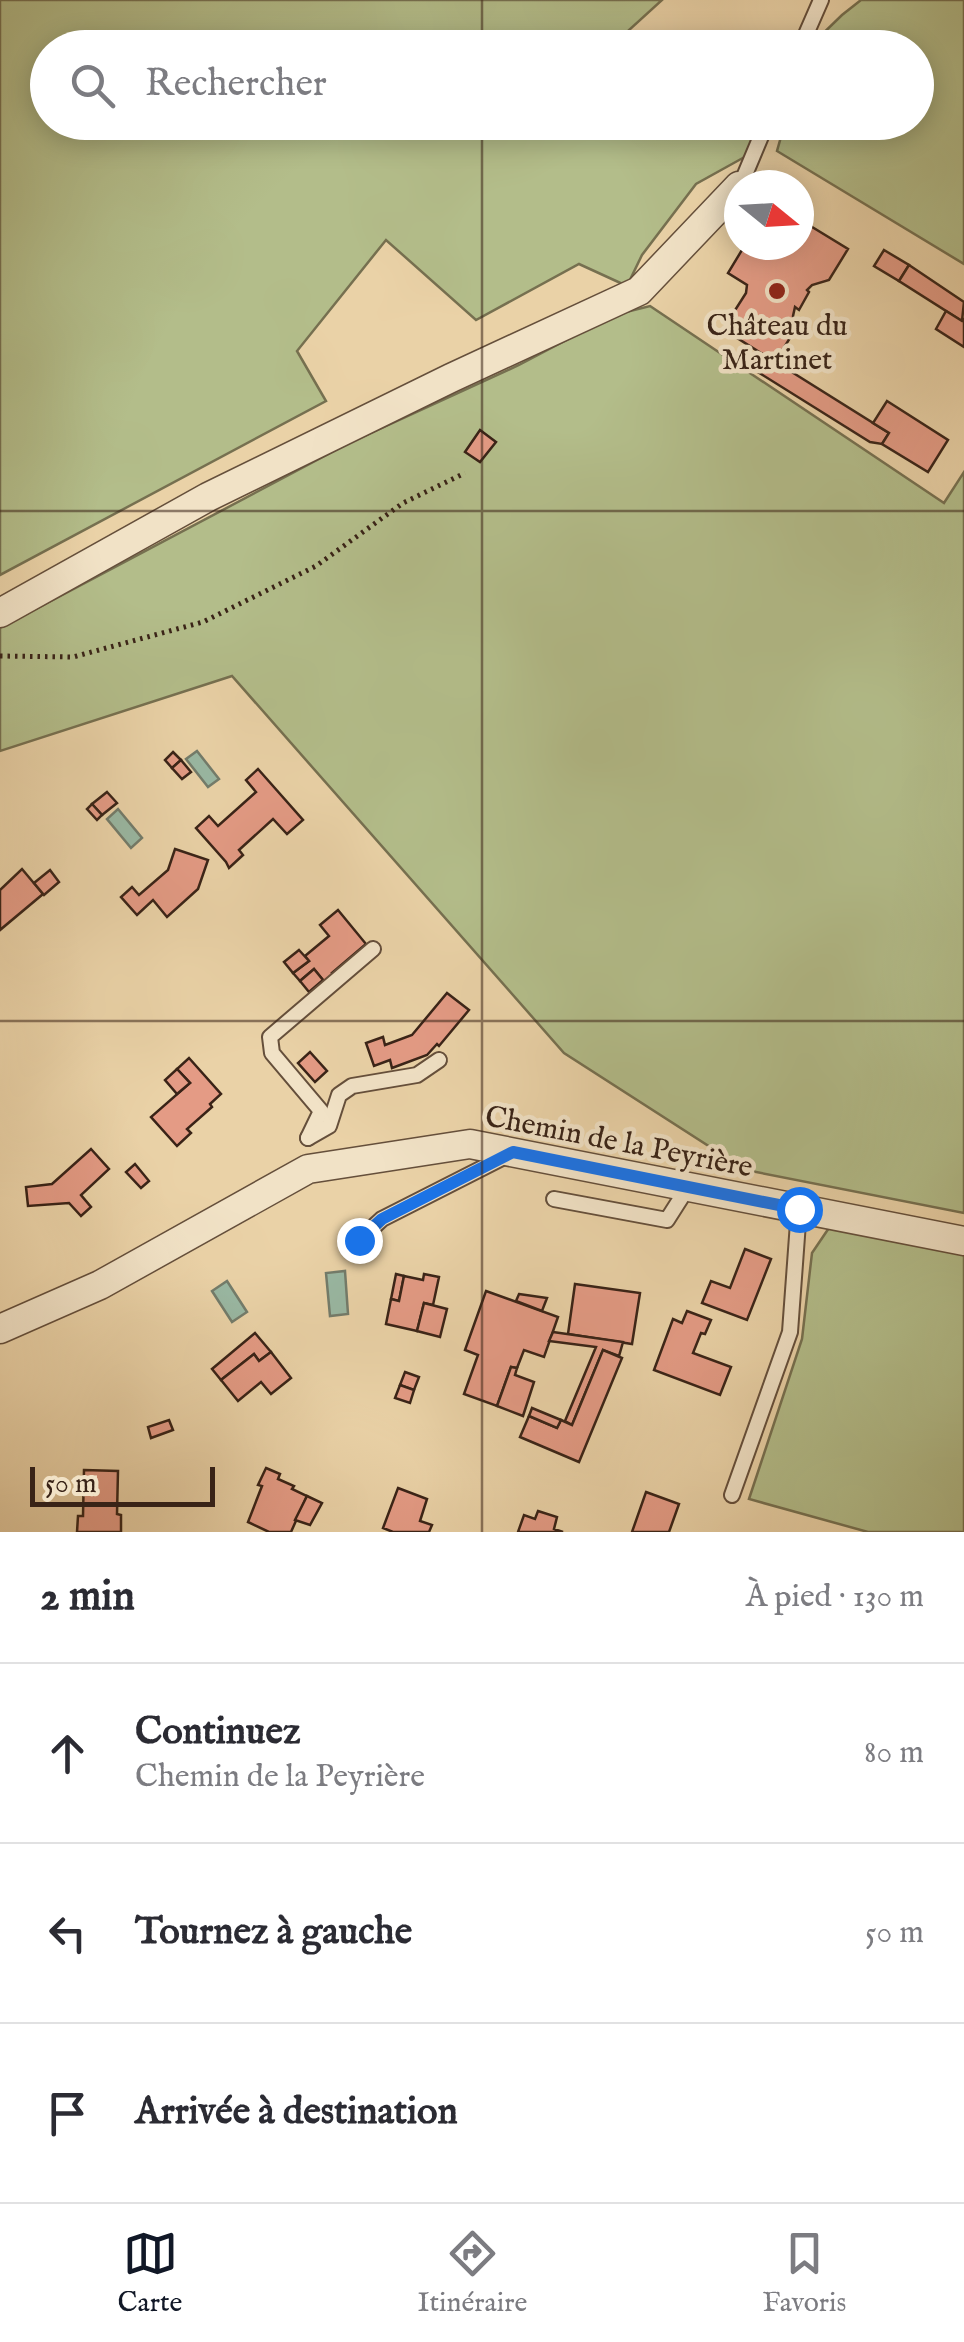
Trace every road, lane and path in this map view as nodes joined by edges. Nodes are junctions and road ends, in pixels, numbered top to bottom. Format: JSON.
{"nodes":[{"id":1,"x":821,"y":0,"type":"edge"},
{"id":2,"x":808,"y":30,"type":"edge"},
{"id":3,"x":759,"y":140,"type":"edge"},
{"id":4,"x":746,"y":170,"type":"edge"},
{"id":5,"x":724,"y":202,"type":"edge"},
{"id":6,"x":464,"y":473,"type":"dead end"},
{"id":7,"x":0,"y":614,"type":"edge"},
{"id":8,"x":0,"y":656,"type":"edge"},
{"id":9,"x":372,"y":949,"type":"dead end"},
{"id":10,"x":439,"y":1060,"type":"dead end"},
{"id":11,"x":513,"y":1152,"type":"junction"},
{"id":12,"x":688,"y":1187,"type":"junction"},
{"id":13,"x":554,"y":1198,"type":"dead end"},
{"id":14,"x":799,"y":1209,"type":"junction"},
{"id":15,"x":359,"y":1240,"type":"dead end"},
{"id":16,"x":964,"y":1241,"type":"edge"},
{"id":17,"x":0,"y":1329,"type":"edge"},
{"id":18,"x":732,"y":1495,"type":"dead end"}],
"edges":[{"from":1,"to":2,"type":"lane"},
{"from":3,"to":4,"type":"lane"},
{"from":5,"to":7,"type":"street"},
{"from":6,"to":8,"type":"path"},
{"from":9,"to":10,"type":"lane"},
{"from":11,"to":12,"type":"street","name":"Chemin de la Peyrière"},
{"from":11,"to":15,"type":"lane"},
{"from":11,"to":17,"type":"street","name":"Chemin de la Peyrière"},
{"from":12,"to":13,"type":"lane"},
{"from":12,"to":14,"type":"street","name":"Chemin de la Peyrière"},
{"from":14,"to":16,"type":"street","name":"Chemin de la Peyrière"},
{"from":14,"to":18,"type":"lane"}]}
